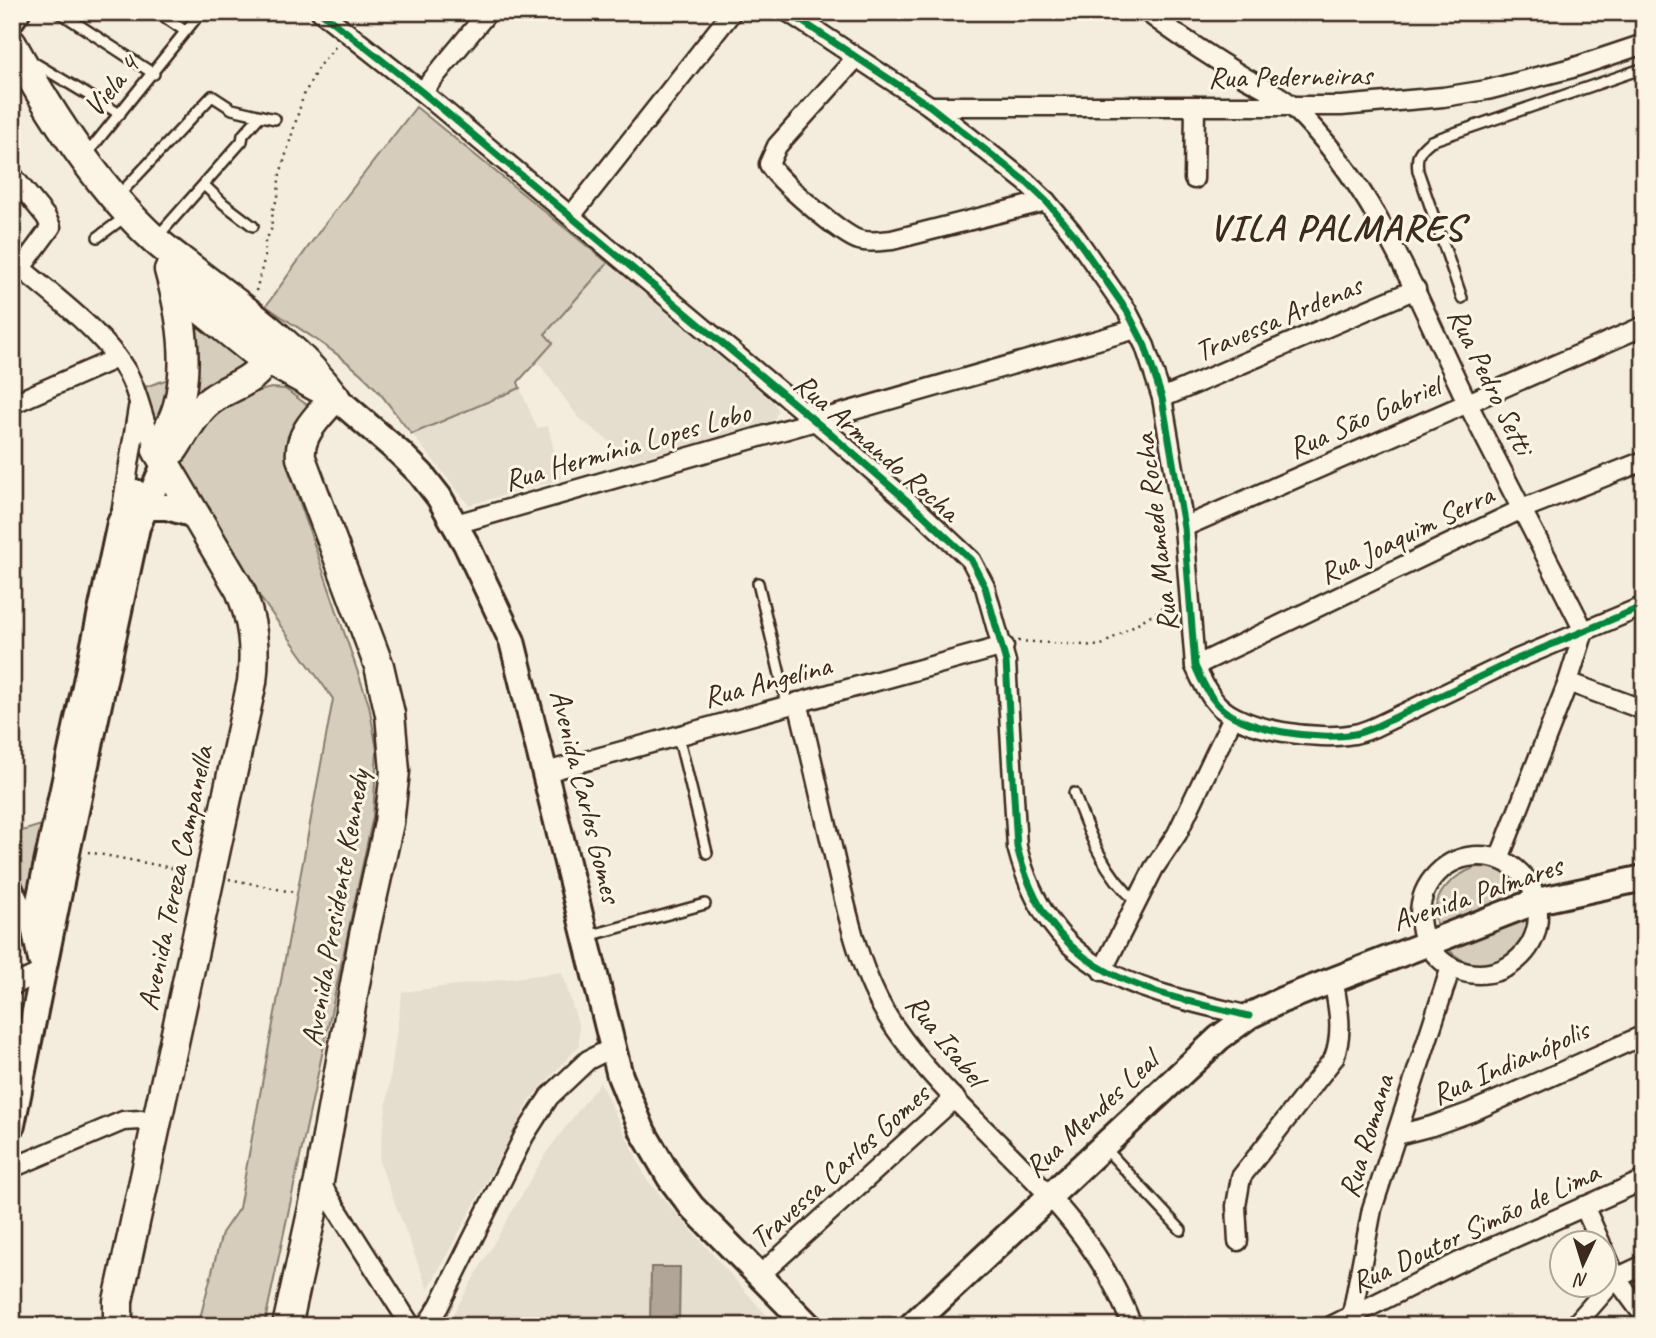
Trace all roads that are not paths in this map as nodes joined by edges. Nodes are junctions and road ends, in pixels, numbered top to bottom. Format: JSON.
{"nodes":[{"id":1,"x":17,"y":12,"type":"edge"},
{"id":2,"x":59,"y":12,"type":"edge"},
{"id":3,"x":157,"y":12,"type":"edge"},
{"id":4,"x":201,"y":12,"type":"edge"},
{"id":5,"x":321,"y":12,"type":"edge"},
{"id":6,"x":488,"y":12,"type":"edge"},
{"id":7,"x":732,"y":12,"type":"edge"},
{"id":8,"x":788,"y":12,"type":"edge"},
{"id":9,"x":1147,"y":12,"type":"edge"},
{"id":10,"x":12,"y":19,"type":"edge"},
{"id":11,"x":186,"y":32,"type":"junction"},
{"id":12,"x":1644,"y":44,"type":"edge"},
{"id":13,"x":14,"y":55,"type":"edge"},
{"id":14,"x":856,"y":58,"type":"junction"},
{"id":15,"x":1644,"y":68,"type":"edge"},
{"id":16,"x":153,"y":74,"type":"junction"},
{"id":17,"x":422,"y":92,"type":"junction"},
{"id":18,"x":930,"y":106,"type":"junction"},
{"id":19,"x":1195,"y":106,"type":"junction"},
{"id":20,"x":1292,"y":106,"type":"junction"},
{"id":21,"x":120,"y":114,"type":"junction"},
{"id":22,"x":260,"y":116,"type":"junction"},
{"id":23,"x":275,"y":119,"type":"dead end"},
{"id":24,"x":84,"y":158,"type":"junction"},
{"id":25,"x":12,"y":176,"type":"edge"},
{"id":26,"x":1194,"y":179,"type":"dead end"},
{"id":27,"x":204,"y":185,"type":"junction"},
{"id":28,"x":1046,"y":201,"type":"junction"},
{"id":29,"x":123,"y":207,"type":"junction"},
{"id":30,"x":571,"y":216,"type":"junction"},
{"id":31,"x":253,"y":226,"type":"dead end"},
{"id":32,"x":98,"y":237,"type":"dead end"},
{"id":33,"x":154,"y":240,"type":"junction"},
{"id":34,"x":16,"y":265,"type":"edge"},
{"id":35,"x":169,"y":270,"type":"junction"},
{"id":36,"x":1416,"y":289,"type":"junction"},
{"id":37,"x":1462,"y":298,"type":"dead end"},
{"id":38,"x":248,"y":300,"type":"junction"},
{"id":39,"x":202,"y":310,"type":"junction"},
{"id":40,"x":1644,"y":326,"type":"edge"},
{"id":41,"x":267,"y":328,"type":"junction"},
{"id":42,"x":1136,"y":329,"type":"junction"},
{"id":43,"x":182,"y":339,"type":"junction"},
{"id":44,"x":117,"y":358,"type":"junction"},
{"id":45,"x":265,"y":359,"type":"junction"},
{"id":46,"x":305,"y":380,"type":"junction"},
{"id":47,"x":243,"y":385,"type":"junction"},
{"id":48,"x":335,"y":397,"type":"junction"},
{"id":49,"x":1162,"y":398,"type":"junction"},
{"id":50,"x":1468,"y":402,"type":"junction"},
{"id":51,"x":12,"y":404,"type":"edge"},
{"id":52,"x":139,"y":404,"type":"junction"},
{"id":53,"x":816,"y":422,"type":"junction"},
{"id":54,"x":161,"y":456,"type":"junction"},
{"id":55,"x":1644,"y":461,"type":"edge"},
{"id":56,"x":144,"y":507,"type":"junction"},
{"id":57,"x":1522,"y":509,"type":"junction"},
{"id":58,"x":198,"y":516,"type":"junction"},
{"id":59,"x":120,"y":523,"type":"junction"},
{"id":60,"x":456,"y":524,"type":"junction"},
{"id":61,"x":1184,"y":527,"type":"junction"},
{"id":62,"x":758,"y":583,"type":"dead end"},
{"id":63,"x":1644,"y":606,"type":"edge"},
{"id":64,"x":1584,"y":631,"type":"junction"},
{"id":65,"x":1003,"y":643,"type":"junction"},
{"id":66,"x":1195,"y":666,"type":"junction"},
{"id":67,"x":1568,"y":682,"type":"junction"},
{"id":68,"x":792,"y":703,"type":"junction"},
{"id":69,"x":1644,"y":710,"type":"edge"},
{"id":70,"x":1233,"y":717,"type":"junction"},
{"id":71,"x":678,"y":735,"type":"junction"},
{"id":72,"x":546,"y":772,"type":"junction"},
{"id":73,"x":1074,"y":793,"type":"dead end"},
{"id":74,"x":707,"y":853,"type":"dead end"},
{"id":75,"x":1499,"y":859,"type":"junction"},
{"id":76,"x":1644,"y":878,"type":"edge"},
{"id":77,"x":12,"y":886,"type":"edge"},
{"id":78,"x":1537,"y":901,"type":"junction"},
{"id":79,"x":1137,"y":902,"type":"junction"},
{"id":80,"x":705,"y":904,"type":"dead end"},
{"id":81,"x":42,"y":932,"type":"junction"},
{"id":82,"x":586,"y":937,"type":"junction"},
{"id":83,"x":1428,"y":943,"type":"junction"},
{"id":84,"x":1451,"y":967,"type":"junction"},
{"id":85,"x":43,"y":971,"type":"junction"},
{"id":86,"x":1102,"y":971,"type":"junction"},
{"id":87,"x":1333,"y":979,"type":"junction"},
{"id":88,"x":12,"y":986,"type":"edge"},
{"id":89,"x":1249,"y":1016,"type":"junction"},
{"id":90,"x":1644,"y":1035,"type":"edge"},
{"id":91,"x":614,"y":1047,"type":"junction"},
{"id":92,"x":955,"y":1098,"type":"junction"},
{"id":93,"x":12,"y":1125,"type":"edge"},
{"id":94,"x":156,"y":1128,"type":"junction"},
{"id":95,"x":1397,"y":1135,"type":"junction"},
{"id":96,"x":1102,"y":1146,"type":"junction"},
{"id":97,"x":12,"y":1168,"type":"edge"},
{"id":98,"x":1644,"y":1180,"type":"edge"},
{"id":99,"x":319,"y":1181,"type":"junction"},
{"id":100,"x":1050,"y":1194,"type":"junction"},
{"id":101,"x":1584,"y":1206,"type":"junction"},
{"id":102,"x":1181,"y":1230,"type":"dead end"},
{"id":103,"x":1595,"y":1230,"type":"edge"},
{"id":104,"x":1238,"y":1241,"type":"dead end"},
{"id":105,"x":1644,"y":1265,"type":"edge"},
{"id":106,"x":761,"y":1275,"type":"junction"},
{"id":107,"x":1618,"y":1277,"type":"edge"},
{"id":108,"x":1618,"y":1281,"type":"edge"},
{"id":109,"x":1597,"y":1300,"type":"edge"},
{"id":110,"x":1644,"y":1315,"type":"edge"},
{"id":111,"x":1352,"y":1320,"type":"edge"},
{"id":112,"x":118,"y":1326,"type":"edge"},
{"id":113,"x":287,"y":1326,"type":"edge"},
{"id":114,"x":411,"y":1326,"type":"edge"},
{"id":115,"x":426,"y":1326,"type":"edge"},
{"id":116,"x":809,"y":1326,"type":"edge"},
{"id":117,"x":911,"y":1326,"type":"edge"},
{"id":118,"x":1132,"y":1326,"type":"edge"},
{"id":119,"x":1331,"y":1326,"type":"edge"},
{"id":120,"x":1574,"y":1326,"type":"edge"}],
"edges":[{"from":1,"to":10,"type":"main road"},
{"from":2,"to":16,"type":"lane"},
{"from":3,"to":11,"type":"lane"},
{"from":4,"to":11,"type":"lane","name":"Viela 4"},
{"from":5,"to":17,"type":"street","name":"Rua Armando Rocha"},
{"from":6,"to":17,"type":"street"},
{"from":7,"to":30,"type":"street"},
{"from":8,"to":14,"type":"street","name":"Rua Mamede Rocha"},
{"from":9,"to":20,"type":"street","name":"Rua Pedro Setti"},
{"from":11,"to":16,"type":"lane","name":"Viela 4"},
{"from":12,"to":20,"type":"street","name":"Rua Pederneiras"},
{"from":13,"to":21,"type":"lane"},
{"from":13,"to":24,"type":"main road"},
{"from":14,"to":18,"type":"street","name":"Rua Mamede Rocha"},
{"from":14,"to":28,"type":"street"},
{"from":15,"to":37,"type":"lane"},
{"from":16,"to":21,"type":"lane","name":"Viela 4"},
{"from":17,"to":30,"type":"street","name":"Rua Armando Rocha"},
{"from":18,"to":19,"type":"street","name":"Rua Pederneiras"},
{"from":18,"to":28,"type":"street","name":"Rua Mamede Rocha"},
{"from":19,"to":20,"type":"street","name":"Rua Pederneiras"},
{"from":19,"to":26,"type":"street"},
{"from":20,"to":36,"type":"street","name":"Rua Pedro Setti"},
{"from":21,"to":24,"type":"lane","name":"Viela 4"},
{"from":22,"to":23,"type":"lane"},
{"from":22,"to":27,"type":"lane"},
{"from":22,"to":29,"type":"lane"},
{"from":24,"to":29,"type":"main road"},
{"from":25,"to":34,"type":"street"},
{"from":27,"to":31,"type":"lane"},
{"from":27,"to":33,"type":"lane"},
{"from":28,"to":42,"type":"street","name":"Rua Mamede Rocha"},
{"from":29,"to":32,"type":"lane"},
{"from":29,"to":33,"type":"main road"},
{"from":30,"to":53,"type":"street","name":"Rua Armando Rocha"},
{"from":33,"to":35,"type":"main road"},
{"from":33,"to":38,"type":"main road"},
{"from":34,"to":44,"type":"street"},
{"from":35,"to":39,"type":"main road","name":"Avenida Carlos Gomes"},
{"from":35,"to":43,"type":"main road"},
{"from":36,"to":49,"type":"street","name":"Travessa Ardenas"},
{"from":36,"to":50,"type":"street","name":"Rua Pedro Setti"},
{"from":38,"to":39,"type":"main road"},
{"from":38,"to":41,"type":"main road"},
{"from":39,"to":43,"type":"main road"},
{"from":39,"to":45,"type":"main road","name":"Avenida Carlos Gomes"},
{"from":40,"to":50,"type":"street","name":"Rua São Gabriel"},
{"from":41,"to":45,"type":"main road"},
{"from":41,"to":48,"type":"main road"},
{"from":42,"to":49,"type":"street","name":"Rua Mamede Rocha"},
{"from":42,"to":53,"type":"street","name":"Rua Hermínia Lopes Lobo"},
{"from":43,"to":54,"type":"main road"},
{"from":44,"to":51,"type":"street"},
{"from":44,"to":52,"type":"street"},
{"from":45,"to":46,"type":"main road","name":"Avenida Carlos Gomes"},
{"from":45,"to":47,"type":"main road"},
{"from":46,"to":47,"type":"main road"},
{"from":46,"to":48,"type":"main road","name":"Avenida Carlos Gomes"},
{"from":47,"to":54,"type":"main road"},
{"from":48,"to":60,"type":"main road","name":"Avenida Carlos Gomes"},
{"from":48,"to":99,"type":"main road","name":"Avenida Presidente Kennedy"},
{"from":49,"to":61,"type":"street","name":"Rua Mamede Rocha"},
{"from":50,"to":57,"type":"street","name":"Rua Pedro Setti"},
{"from":50,"to":61,"type":"street","name":"Rua São Gabriel"},
{"from":52,"to":54,"type":"street"},
{"from":52,"to":59,"type":"street"},
{"from":53,"to":60,"type":"street","name":"Rua Hermínia Lopes Lobo"},
{"from":53,"to":65,"type":"street","name":"Rua Armando Rocha"},
{"from":54,"to":56,"type":"main road"},
{"from":54,"to":58,"type":"main road","name":"Avenida Tereza Campanella"},
{"from":54,"to":59,"type":"main road"},
{"from":55,"to":57,"type":"street","name":"Rua Joaquim Serra"},
{"from":56,"to":58,"type":"main road"},
{"from":56,"to":81,"type":"main road"},
{"from":57,"to":64,"type":"street","name":"Rua Pedro Setti"},
{"from":57,"to":66,"type":"street","name":"Rua Joaquim Serra"},
{"from":58,"to":94,"type":"main road","name":"Avenida Tereza Campanella"},
{"from":59,"to":81,"type":"main road"},
{"from":60,"to":72,"type":"main road","name":"Avenida Carlos Gomes"},
{"from":61,"to":66,"type":"street","name":"Rua Mamede Rocha"},
{"from":62,"to":68,"type":"lane"},
{"from":63,"to":64,"type":"street","name":"Rua Mamede Rocha"},
{"from":64,"to":67,"type":"street"},
{"from":64,"to":70,"type":"street","name":"Rua Mamede Rocha"},
{"from":65,"to":68,"type":"street","name":"Rua Angelina"},
{"from":65,"to":86,"type":"street","name":"Rua Armando Rocha"},
{"from":66,"to":70,"type":"street","name":"Rua Mamede Rocha"},
{"from":67,"to":69,"type":"street"},
{"from":67,"to":75,"type":"street"},
{"from":68,"to":71,"type":"street","name":"Rua Angelina"},
{"from":68,"to":92,"type":"street","name":"Rua Isabel"},
{"from":70,"to":79,"type":"street"},
{"from":71,"to":72,"type":"street","name":"Rua Angelina"},
{"from":71,"to":74,"type":"lane"},
{"from":72,"to":82,"type":"main road","name":"Avenida Carlos Gomes"},
{"from":73,"to":79,"type":"lane"},
{"from":75,"to":78,"type":"street"},
{"from":75,"to":83,"type":"street"},
{"from":76,"to":78,"type":"main road","name":"Avenida Palmares"},
{"from":77,"to":81,"type":"street"},
{"from":78,"to":83,"type":"main road","name":"Avenida Palmares"},
{"from":78,"to":84,"type":"street"},
{"from":79,"to":86,"type":"street"},
{"from":80,"to":82,"type":"lane"},
{"from":81,"to":85,"type":"main road"},
{"from":82,"to":91,"type":"main road","name":"Avenida Carlos Gomes"},
{"from":83,"to":84,"type":"street"},
{"from":83,"to":87,"type":"main road","name":"Avenida Palmares"},
{"from":84,"to":95,"type":"street","name":"Rua Romana"},
{"from":85,"to":88,"type":"street"},
{"from":85,"to":93,"type":"main road"},
{"from":86,"to":89,"type":"street","name":"Rua Armando Rocha"},
{"from":87,"to":89,"type":"main road","name":"Rua Mendes Leal"},
{"from":87,"to":104,"type":"street"},
{"from":89,"to":96,"type":"main road","name":"Rua Mendes Leal"},
{"from":90,"to":95,"type":"street","name":"Rua Indianópolis"},
{"from":91,"to":106,"type":"main road","name":"Avenida Carlos Gomes"},
{"from":91,"to":115,"type":"street"},
{"from":92,"to":100,"type":"street","name":"Rua Isabel"},
{"from":92,"to":106,"type":"street","name":"Travessa Carlos Gomes"},
{"from":94,"to":97,"type":"street"},
{"from":94,"to":112,"type":"main road","name":"Avenida Tereza Campanella"},
{"from":95,"to":111,"type":"street","name":"Rua Romana"},
{"from":96,"to":100,"type":"main road","name":"Rua Mendes Leal"},
{"from":96,"to":102,"type":"lane"},
{"from":98,"to":101,"type":"street","name":"Rua Doutor Simão de Lima"},
{"from":99,"to":113,"type":"main road","name":"Avenida Presidente Kennedy"},
{"from":99,"to":114,"type":"street"},
{"from":100,"to":117,"type":"main road","name":"Rua Mendes Leal"},
{"from":100,"to":118,"type":"street","name":"Rua Isabel"},
{"from":101,"to":103,"type":"street"},
{"from":101,"to":111,"type":"street","name":"Rua Doutor Simão de Lima"},
{"from":105,"to":107,"type":"street"},
{"from":106,"to":116,"type":"main road","name":"Avenida Carlos Gomes"},
{"from":108,"to":110,"type":"street"},
{"from":109,"to":120,"type":"street"},
{"from":111,"to":119,"type":"street","name":"Rua Doutor Simão de Lima"}]}
